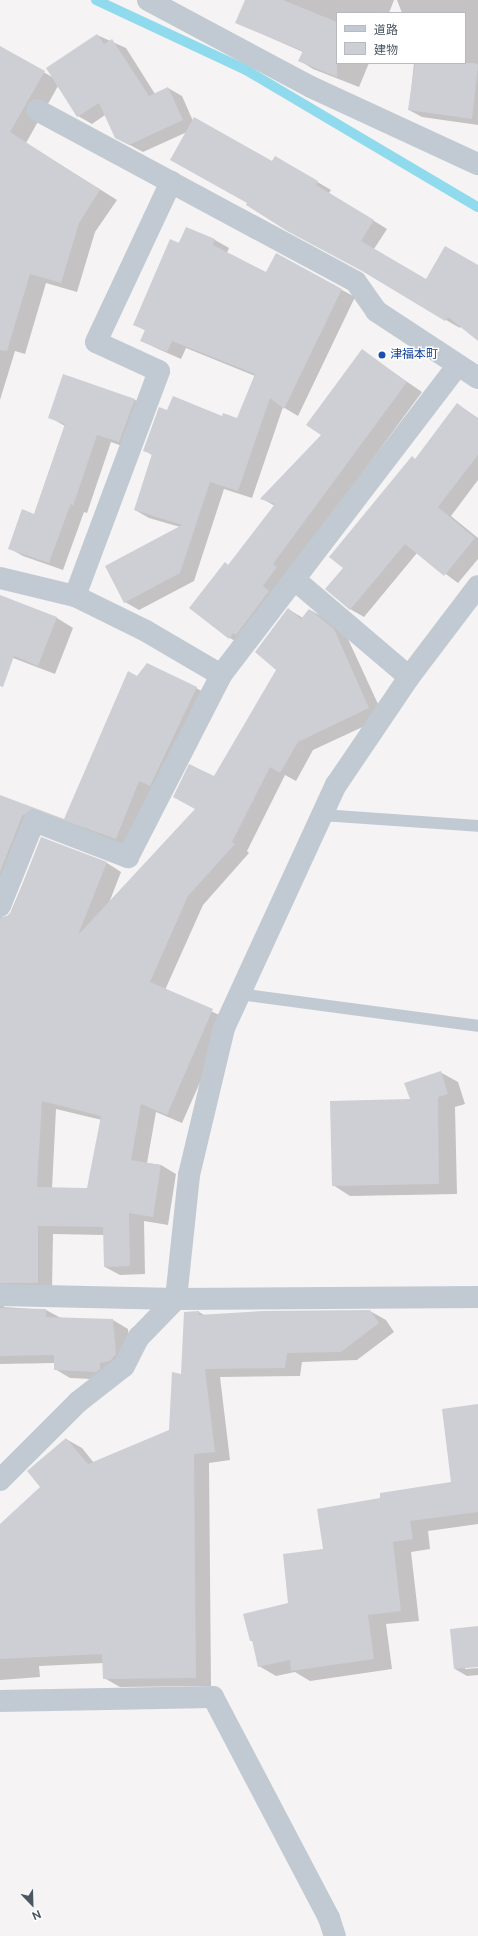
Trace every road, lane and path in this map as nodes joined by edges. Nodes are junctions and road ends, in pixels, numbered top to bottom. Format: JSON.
{"nodes":[{"id":1,"x":148,"y":0,"type":"edge"},
{"id":2,"x":37,"y":110,"type":"dead end"},
{"id":3,"x":478,"y":164,"type":"edge"},
{"id":4,"x":171,"y":182,"type":"junction"},
{"id":5,"x":458,"y":364,"type":"junction"},
{"id":6,"x":478,"y":378,"type":"edge"},
{"id":7,"x":0,"y":578,"type":"edge"},
{"id":8,"x":294,"y":579,"type":"junction"},
{"id":9,"x":478,"y":586,"type":"edge"},
{"id":10,"x":75,"y":596,"type":"junction"},
{"id":11,"x":221,"y":675,"type":"junction"},
{"id":12,"x":409,"y":677,"type":"junction"},
{"id":13,"x":322,"y":815,"type":"junction"},
{"id":14,"x":478,"y":826,"type":"edge"},
{"id":15,"x":0,"y":906,"type":"edge"},
{"id":16,"x":240,"y":994,"type":"junction"},
{"id":17,"x":478,"y":1026,"type":"edge"},
{"id":18,"x":0,"y":1295,"type":"edge"},
{"id":19,"x":478,"y":1298,"type":"edge"},
{"id":20,"x":176,"y":1299,"type":"junction"},
{"id":21,"x":0,"y":1480,"type":"edge"},
{"id":22,"x":0,"y":1701,"type":"edge"},
{"id":23,"x":335,"y":1936,"type":"edge"}],
"edges":[{"from":1,"to":3,"type":"street"},
{"from":2,"to":4,"type":"street"},
{"from":4,"to":5,"type":"street"},
{"from":4,"to":10,"type":"street"},
{"from":5,"to":6,"type":"street"},
{"from":5,"to":8,"type":"street"},
{"from":7,"to":10,"type":"street"},
{"from":8,"to":11,"type":"street"},
{"from":8,"to":12,"type":"street"},
{"from":9,"to":12,"type":"street"},
{"from":10,"to":11,"type":"street"},
{"from":11,"to":15,"type":"street"},
{"from":12,"to":13,"type":"street"},
{"from":13,"to":14,"type":"lane"},
{"from":13,"to":16,"type":"street"},
{"from":16,"to":17,"type":"lane"},
{"from":16,"to":20,"type":"street"},
{"from":18,"to":20,"type":"street"},
{"from":19,"to":20,"type":"street"},
{"from":20,"to":21,"type":"street"},
{"from":22,"to":23,"type":"street"}]}
